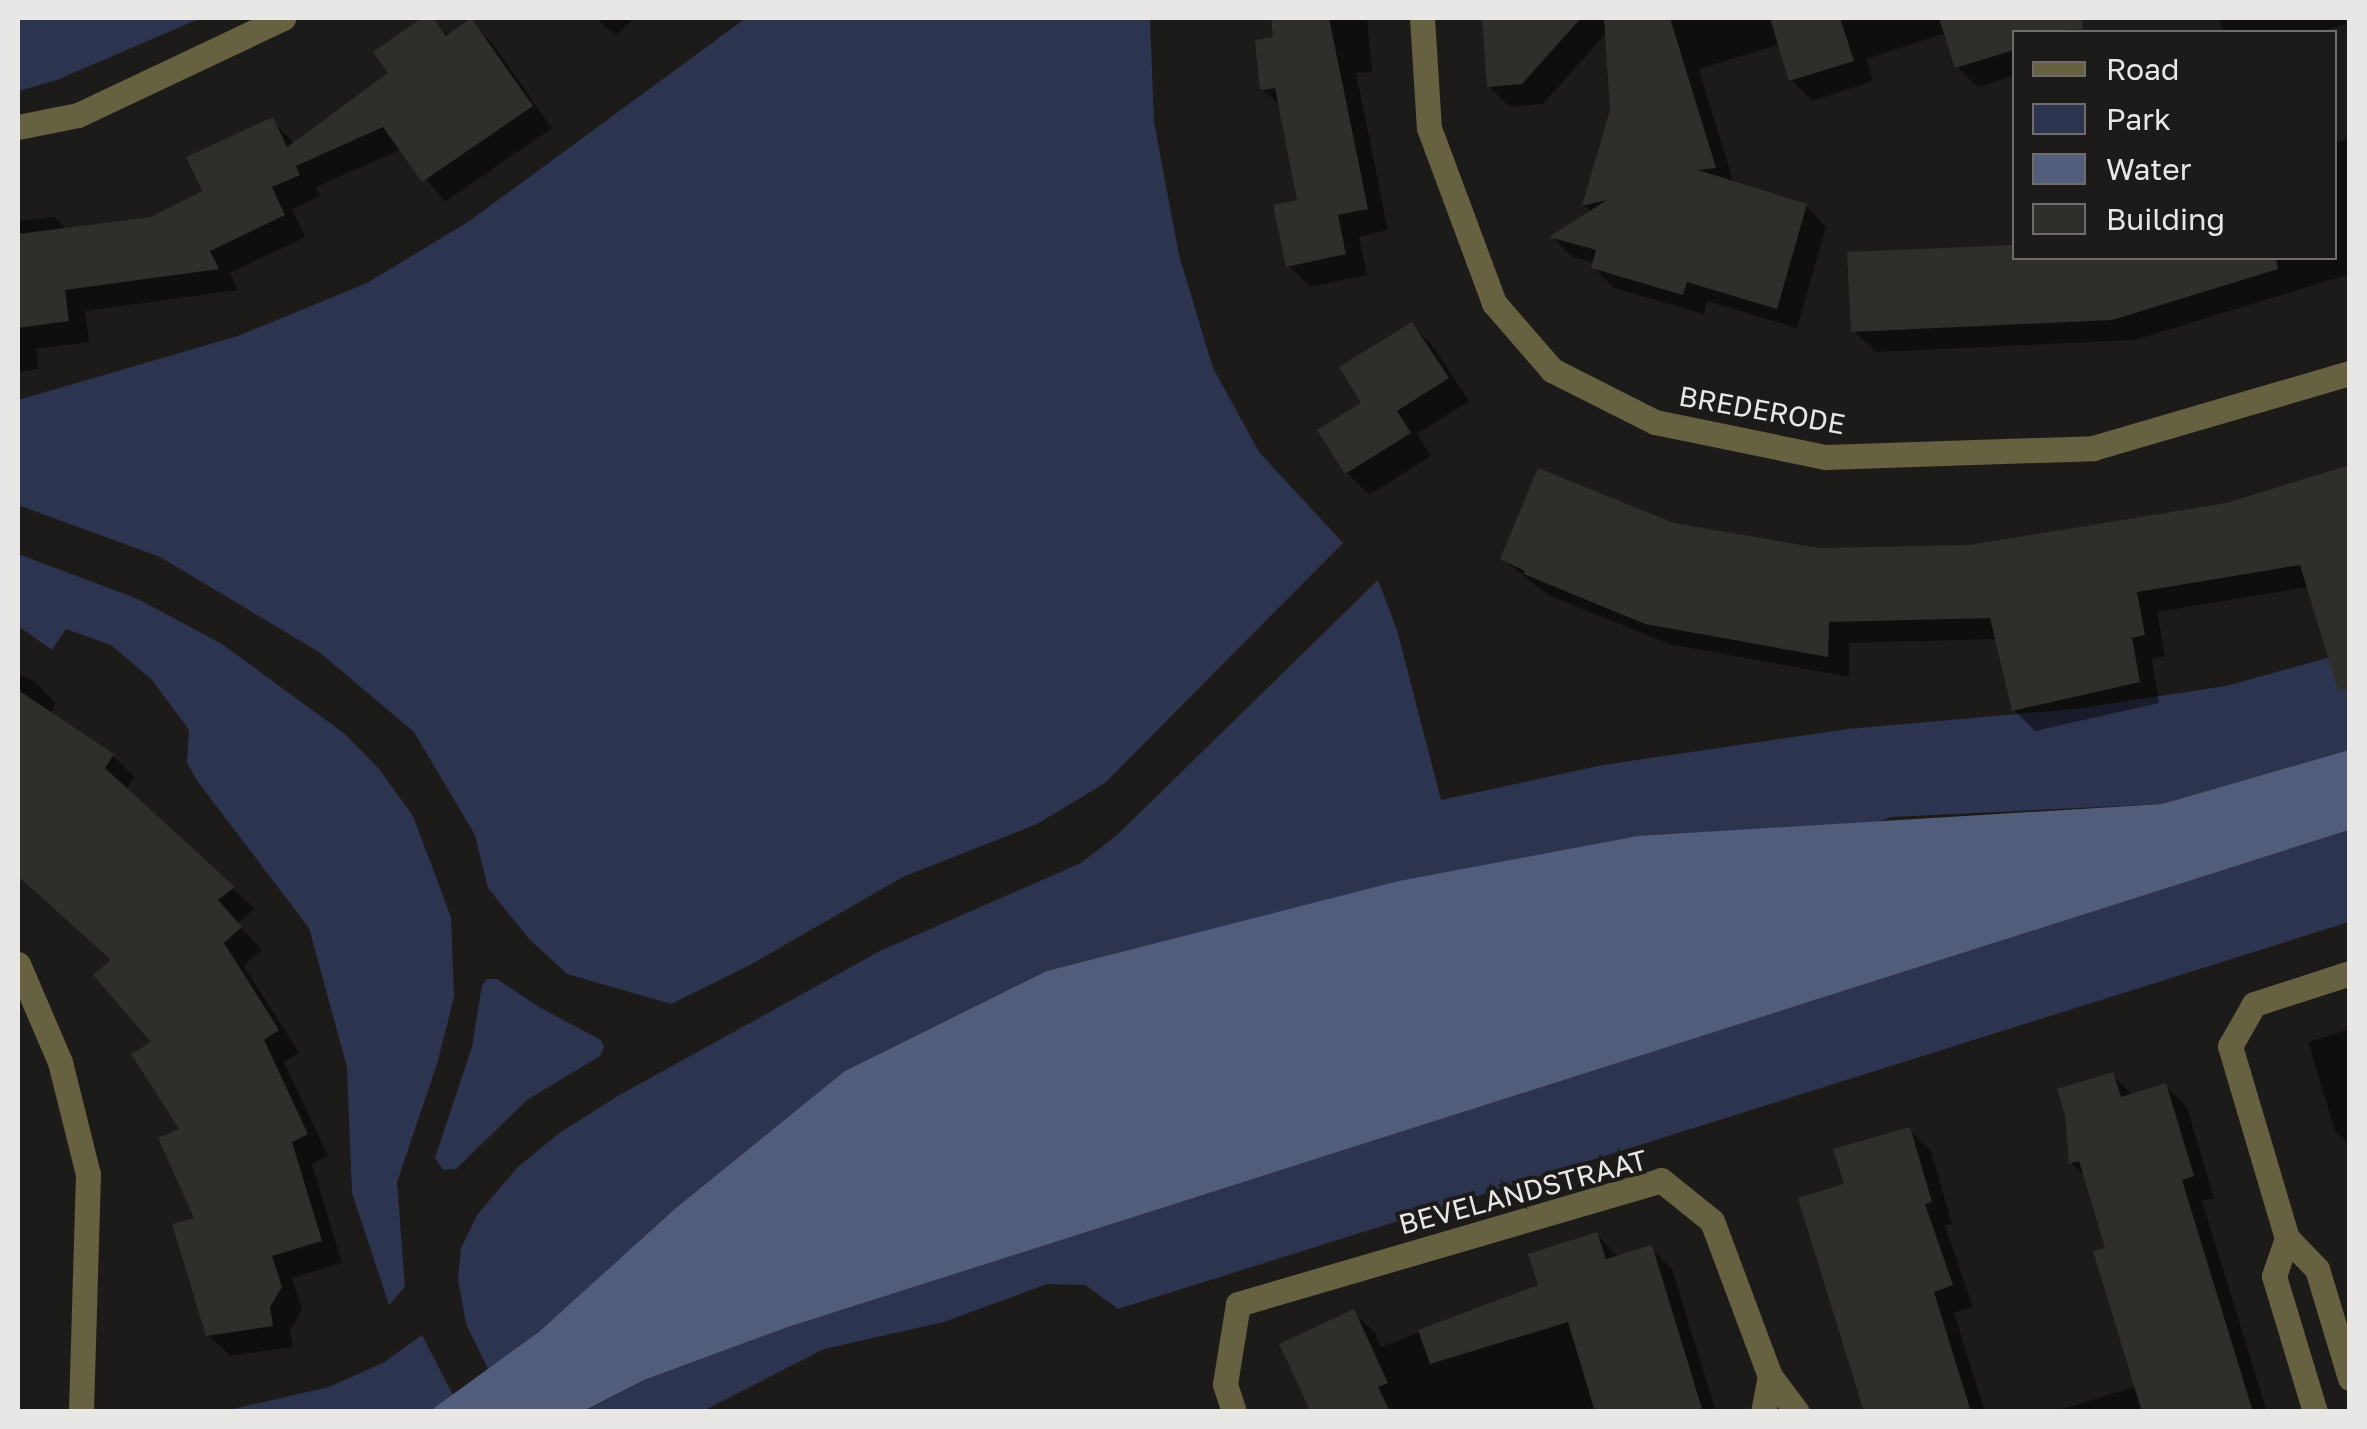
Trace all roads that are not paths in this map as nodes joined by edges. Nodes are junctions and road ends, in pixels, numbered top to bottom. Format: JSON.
{"nodes":[{"id":1,"x":282,"y":18,"type":"edge"},
{"id":2,"x":1422,"y":18,"type":"edge"},
{"id":3,"x":18,"y":127,"type":"edge"},
{"id":4,"x":2350,"y":372,"type":"edge"},
{"id":5,"x":18,"y":964,"type":"edge"},
{"id":6,"x":2350,"y":973,"type":"edge"},
{"id":7,"x":2287,"y":1238,"type":"junction"},
{"id":8,"x":1770,"y":1376,"type":"junction"},
{"id":9,"x":2350,"y":1378,"type":"edge"},
{"id":10,"x":81,"y":1412,"type":"edge"},
{"id":11,"x":1234,"y":1412,"type":"edge"},
{"id":12,"x":1764,"y":1412,"type":"edge"},
{"id":13,"x":1797,"y":1412,"type":"edge"},
{"id":14,"x":2315,"y":1412,"type":"edge"}],
"edges":[{"from":1,"to":3,"type":"street"},
{"from":2,"to":4,"type":"street","name":"BREDERODE"},
{"from":5,"to":10,"type":"street"},
{"from":6,"to":7,"type":"street"},
{"from":7,"to":9,"type":"street"},
{"from":7,"to":14,"type":"street"},
{"from":8,"to":11,"type":"street","name":"BEVELANDSTRAAT"},
{"from":8,"to":12,"type":"street","name":"BEVELANDSTRAAT"},
{"from":8,"to":13,"type":"street","name":"BEVELANDSTRAAT"}]}
